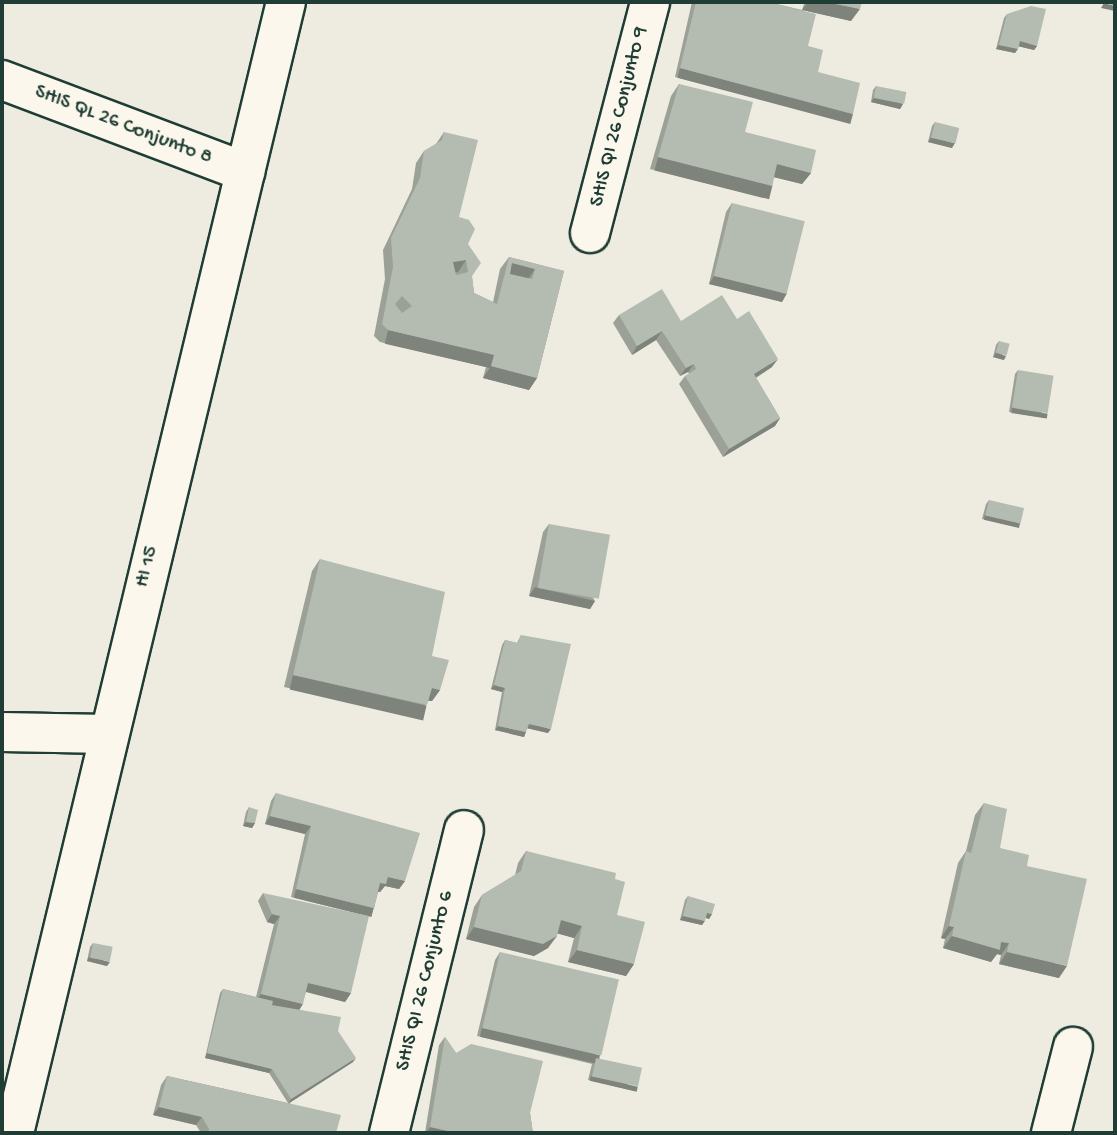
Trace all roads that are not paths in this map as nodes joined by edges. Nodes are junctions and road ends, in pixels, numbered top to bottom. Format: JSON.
{"nodes":[{"id":1,"x":286,"y":2,"type":"edge"},
{"id":2,"x":650,"y":2,"type":"edge"},
{"id":3,"x":2,"y":80,"type":"edge"},
{"id":4,"x":244,"y":172,"type":"junction"},
{"id":5,"x":590,"y":233,"type":"dead end"},
{"id":6,"x":2,"y":732,"type":"edge"},
{"id":7,"x":108,"y":734,"type":"junction"},
{"id":8,"x":464,"y":830,"type":"dead end"},
{"id":9,"x":1073,"y":1047,"type":"dead end"},
{"id":10,"x":14,"y":1133,"type":"edge"},
{"id":11,"x":388,"y":1133,"type":"edge"},
{"id":12,"x":1051,"y":1133,"type":"edge"}],
"edges":[{"from":1,"to":4,"type":"street","name":"HI 15"},
{"from":2,"to":5,"type":"street","name":"SHIS QI 26 Conjunto 9"},
{"from":3,"to":4,"type":"street","name":"SHIS QL 26 Conjunto 8"},
{"from":4,"to":7,"type":"street","name":"HI 15"},
{"from":6,"to":7,"type":"street"},
{"from":7,"to":10,"type":"street","name":"HI 15"},
{"from":8,"to":11,"type":"street","name":"SHIS QI 26 Conjunto 6"},
{"from":9,"to":12,"type":"street"}]}
